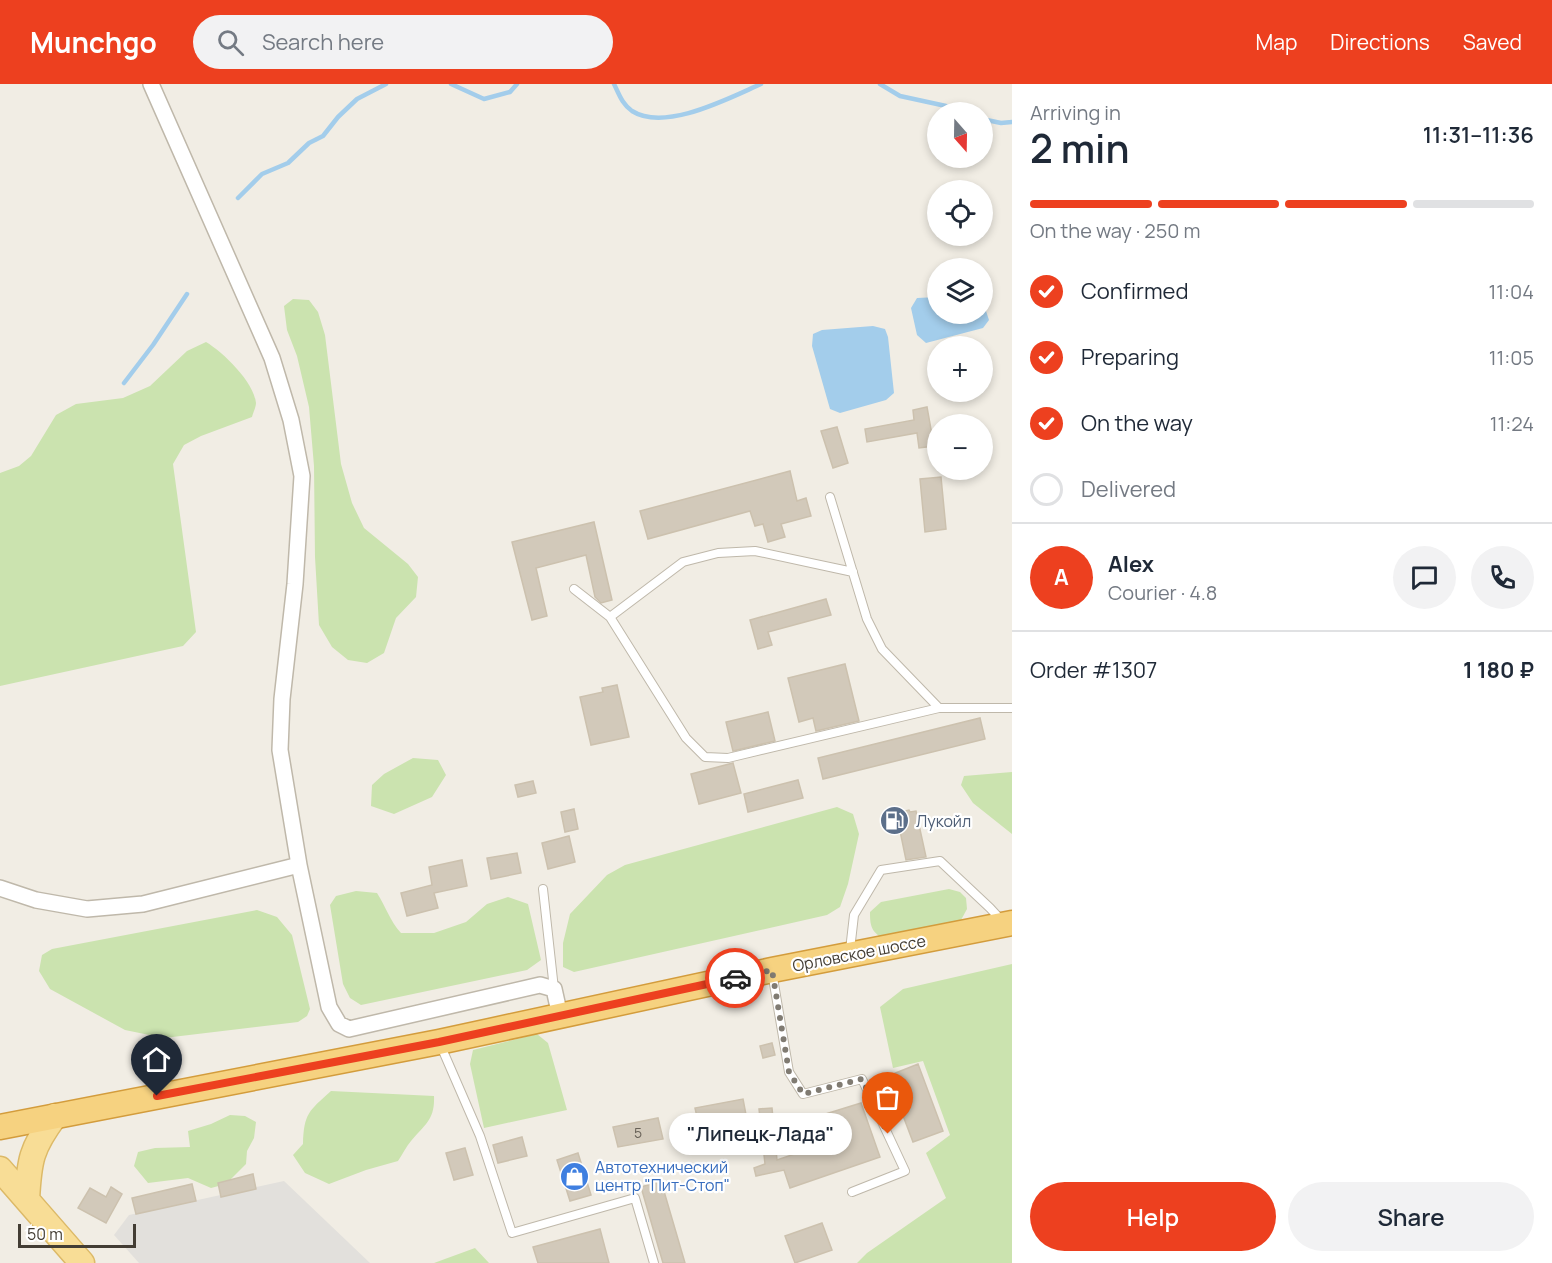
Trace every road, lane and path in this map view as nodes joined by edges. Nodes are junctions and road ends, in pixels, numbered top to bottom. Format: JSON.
{"nodes":[{"id":1,"x":151,"y":84,"type":"edge"},
{"id":2,"x":830,"y":497,"type":"dead end"},
{"id":3,"x":853,"y":572,"type":"junction"},
{"id":4,"x":574,"y":589,"type":"dead end"},
{"id":5,"x":610,"y":617,"type":"junction"},
{"id":6,"x":939,"y":708,"type":"junction"},
{"id":7,"x":1012,"y":708,"type":"edge"},
{"id":8,"x":299,"y":865,"type":"junction"},
{"id":9,"x":0,"y":888,"type":"edge"},
{"id":10,"x":543,"y":889,"type":"dead end"},
{"id":11,"x":1008,"y":924,"type":"edge"},
{"id":12,"x":850,"y":955,"type":"junction"},
{"id":13,"x":772,"y":970,"type":"junction"},
{"id":14,"x":554,"y":989,"type":"junction"},
{"id":15,"x":561,"y":1016,"type":"junction"},
{"id":16,"x":439,"y":1042,"type":"junction"},
{"id":17,"x":56,"y":1116,"type":"junction"},
{"id":18,"x":0,"y":1127,"type":"edge"},
{"id":19,"x":0,"y":1169,"type":"edge"},
{"id":20,"x":852,"y":1192,"type":"dead end"},
{"id":21,"x":27,"y":1200,"type":"junction"},
{"id":22,"x":82,"y":1263,"type":"edge"},
{"id":23,"x":654,"y":1263,"type":"edge"}],
"edges":[{"from":1,"to":8,"type":"street"},
{"from":2,"to":3,"type":"lane"},
{"from":3,"to":5,"type":"lane"},
{"from":3,"to":6,"type":"lane"},
{"from":4,"to":5,"type":"lane"},
{"from":5,"to":6,"type":"lane"},
{"from":6,"to":7,"type":"lane"},
{"from":8,"to":9,"type":"street"},
{"from":8,"to":14,"type":"street"},
{"from":10,"to":14,"type":"lane"},
{"from":11,"to":12,"type":"highway","name":"Орловское шоссе"},
{"from":11,"to":12,"type":"lane"},
{"from":12,"to":13,"type":"highway","name":"Орловское шоссе"},
{"from":13,"to":15,"type":"highway","name":"Орловское шоссе"},
{"from":13,"to":20,"type":"lane"},
{"from":14,"to":15,"type":"street"},
{"from":15,"to":16,"type":"highway","name":"Орловское шоссе"},
{"from":16,"to":17,"type":"highway","name":"Орловское шоссе"},
{"from":16,"to":23,"type":"lane"},
{"from":17,"to":18,"type":"highway","name":"Орловское шоссе"},
{"from":17,"to":21,"type":"main road"},
{"from":19,"to":21,"type":"main road"},
{"from":21,"to":22,"type":"main road"}]}
